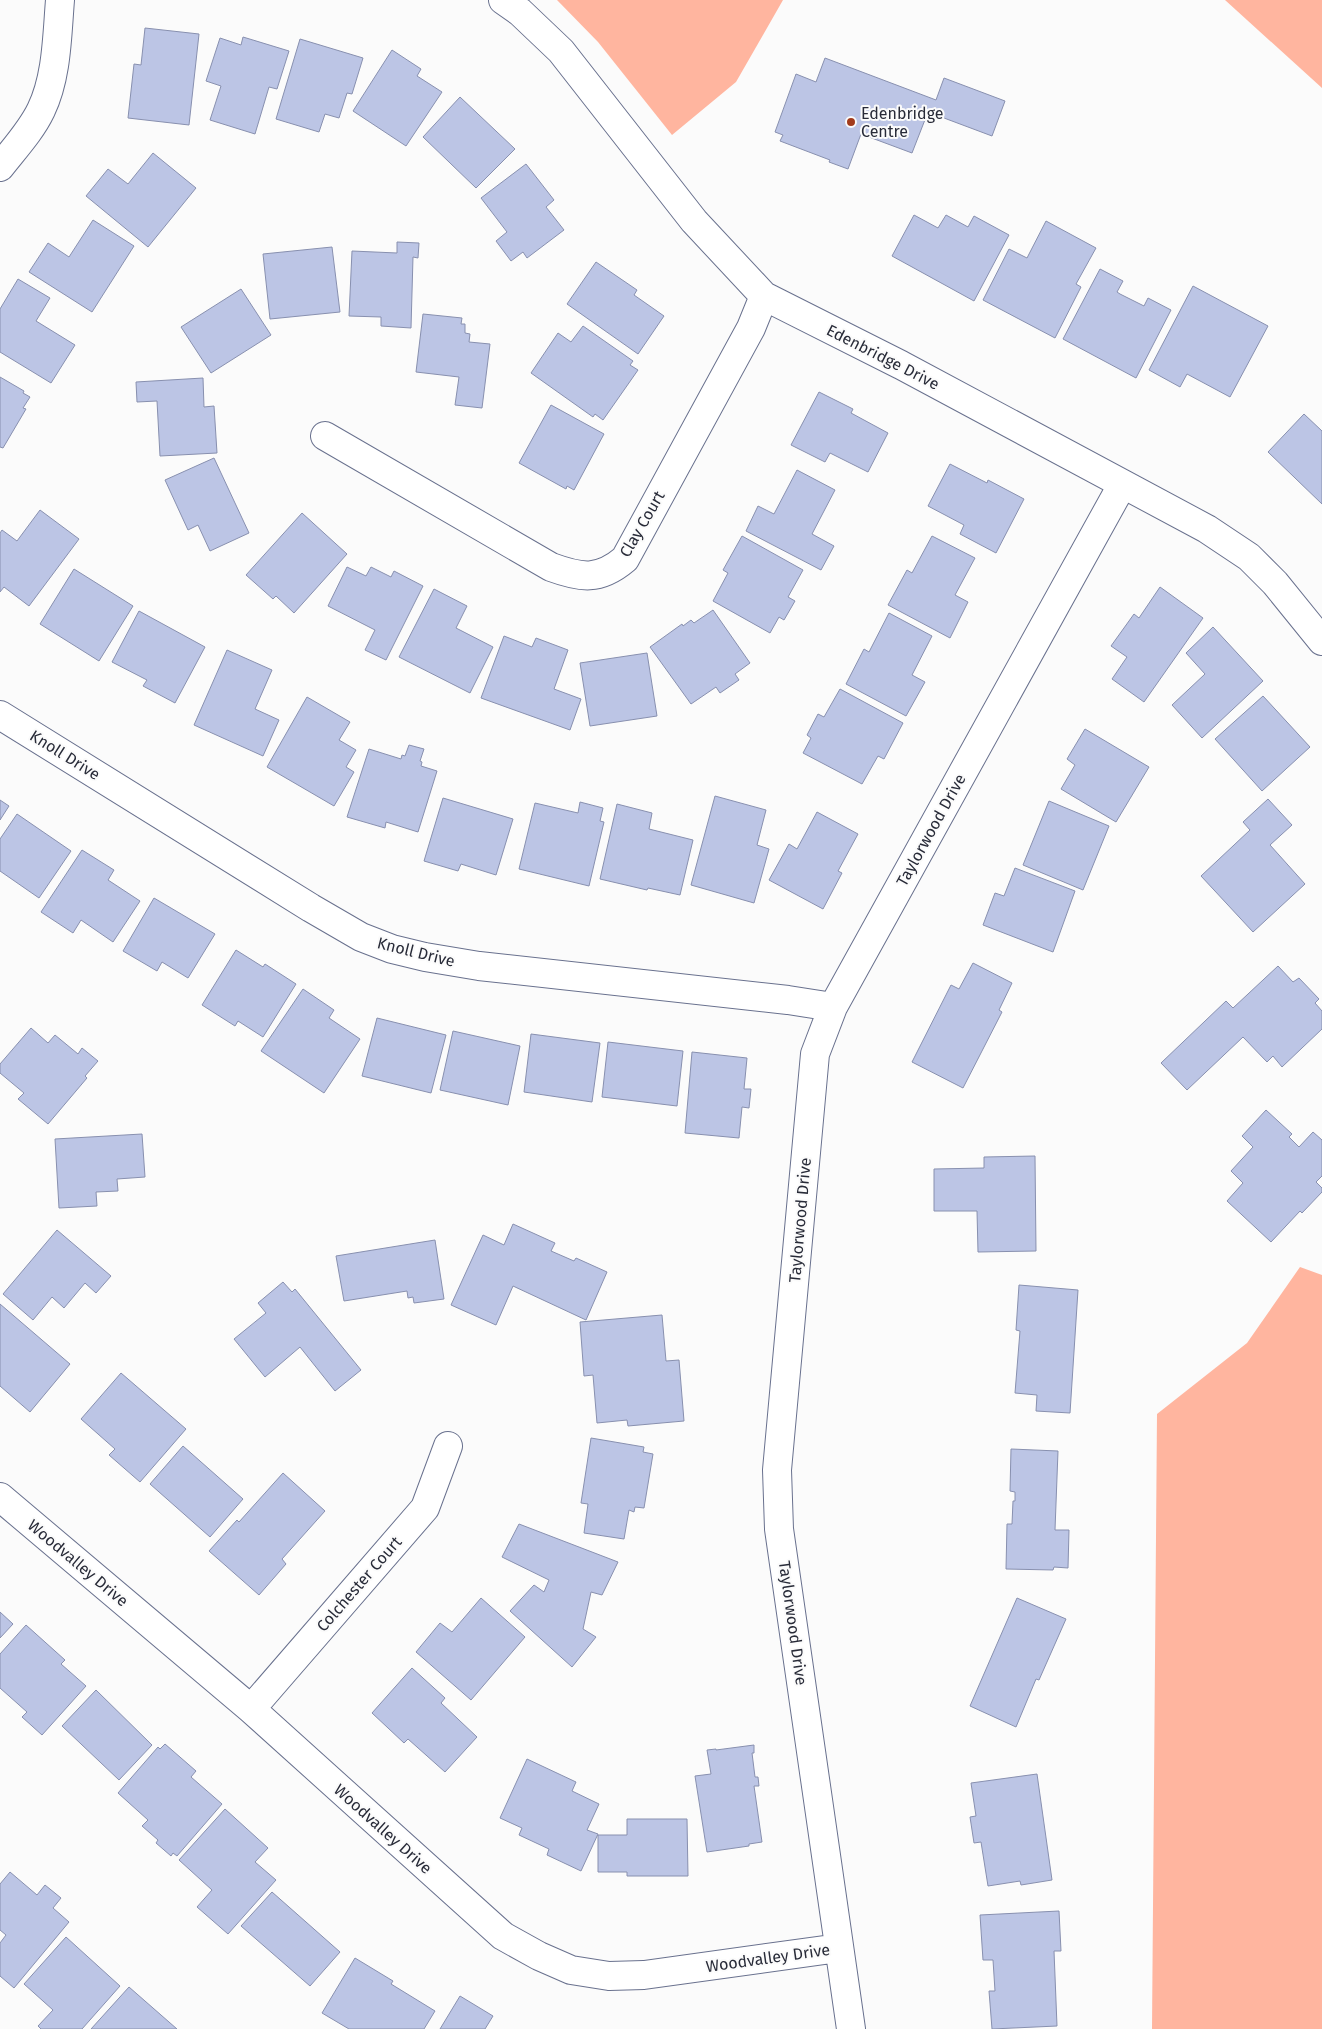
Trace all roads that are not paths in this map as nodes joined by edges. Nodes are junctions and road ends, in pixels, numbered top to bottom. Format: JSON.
{"nodes":[{"id":1,"x":60,"y":0,"type":"edge"},
{"id":2,"x":503,"y":0,"type":"edge"},
{"id":3,"x":0,"y":167,"type":"edge"},
{"id":4,"x":764,"y":296,"type":"junction"},
{"id":5,"x":325,"y":436,"type":"dead end"},
{"id":6,"x":1122,"y":484,"type":"junction"},
{"id":7,"x":1322,"y":641,"type":"edge"},
{"id":8,"x":0,"y":715,"type":"edge"},
{"id":9,"x":833,"y":1007,"type":"junction"},
{"id":10,"x":448,"y":1446,"type":"dead end"},
{"id":11,"x":0,"y":1497,"type":"edge"},
{"id":12,"x":250,"y":1709,"type":"junction"},
{"id":13,"x":839,"y":1948,"type":"junction"},
{"id":14,"x":851,"y":2029,"type":"edge"}],
"edges":[{"from":1,"to":3,"type":"street"},
{"from":2,"to":4,"type":"street","name":"Edenbridge Drive"},
{"from":4,"to":5,"type":"street","name":"Clay Court"},
{"from":4,"to":6,"type":"street","name":"Edenbridge Drive"},
{"from":6,"to":7,"type":"street","name":"Edenbridge Drive"},
{"from":6,"to":9,"type":"street","name":"Taylorwood Drive"},
{"from":8,"to":9,"type":"street","name":"Knoll Drive"},
{"from":9,"to":13,"type":"street","name":"Taylorwood Drive"},
{"from":10,"to":12,"type":"street","name":"Colchester Court"},
{"from":11,"to":12,"type":"street","name":"Woodvalley Drive"},
{"from":12,"to":13,"type":"street","name":"Woodvalley Drive"},
{"from":13,"to":14,"type":"street","name":"Taylorwood Drive"}]}
